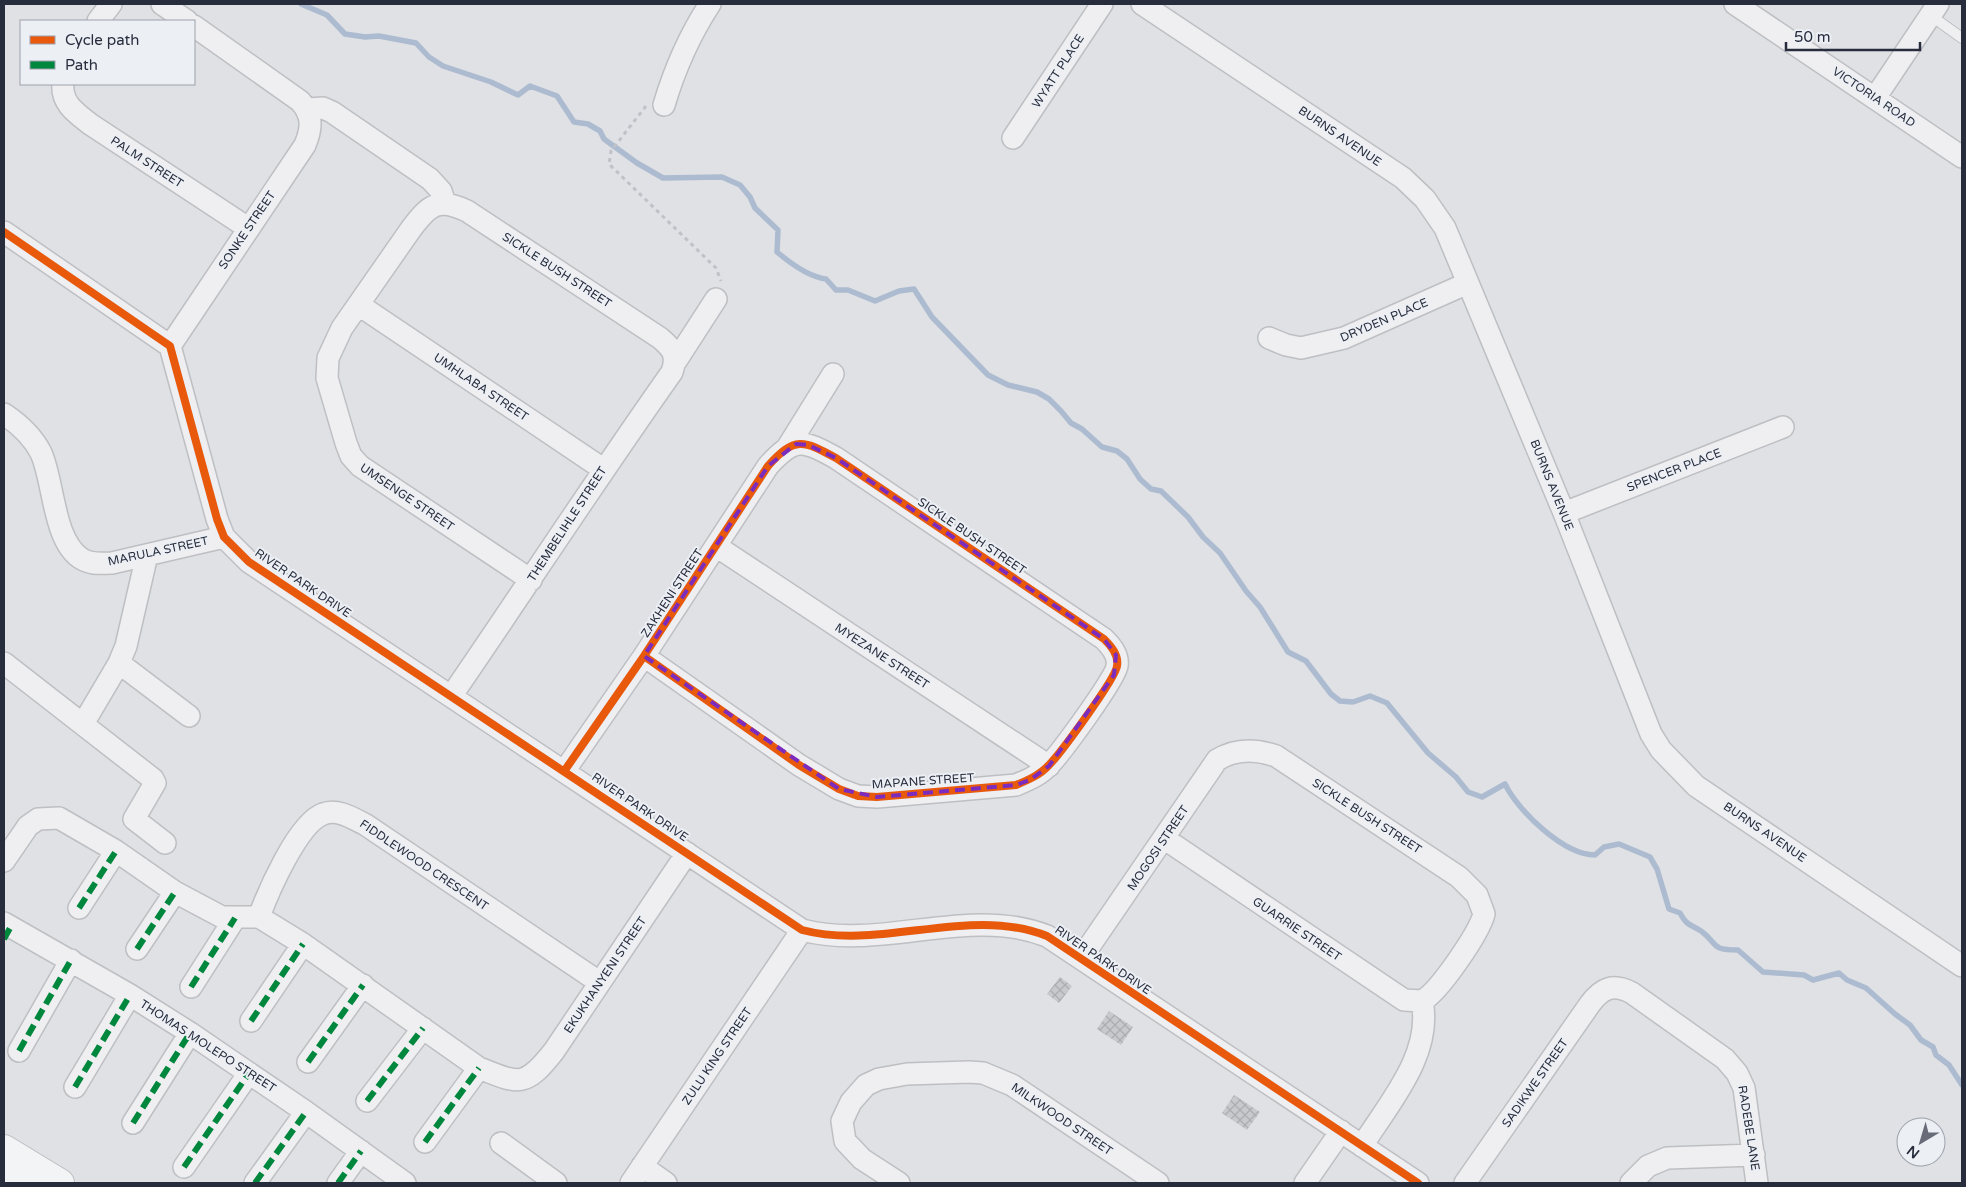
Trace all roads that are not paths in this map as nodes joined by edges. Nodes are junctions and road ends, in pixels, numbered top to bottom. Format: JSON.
{"nodes":[{"id":1,"x":112,"y":4,"type":"edge"},
{"id":2,"x":162,"y":4,"type":"edge"},
{"id":3,"x":710,"y":4,"type":"edge"},
{"id":4,"x":1102,"y":4,"type":"edge"},
{"id":5,"x":1142,"y":4,"type":"edge"},
{"id":6,"x":1735,"y":4,"type":"edge"},
{"id":7,"x":1934,"y":10,"type":"edge"},
{"id":8,"x":99,"y":20,"type":"edge"},
{"id":9,"x":186,"y":20,"type":"edge"},
{"id":10,"x":195,"y":27,"type":"edge"},
{"id":11,"x":1962,"y":38,"type":"edge"},
{"id":12,"x":63,"y":85,"type":"edge"},
{"id":13,"x":1875,"y":98,"type":"junction"},
{"id":14,"x":664,"y":104,"type":"road end"},
{"id":15,"x":308,"y":109,"type":"junction"},
{"id":16,"x":1013,"y":138,"type":"dead end"},
{"id":17,"x":1962,"y":157,"type":"edge"},
{"id":18,"x":439,"y":204,"type":"junction"},
{"id":19,"x":248,"y":228,"type":"junction"},
{"id":20,"x":4,"y":232,"type":"edge"},
{"id":21,"x":1468,"y":283,"type":"junction"},
{"id":22,"x":716,"y":299,"type":"road end"},
{"id":23,"x":359,"y":305,"type":"junction"},
{"id":24,"x":1269,"y":338,"type":"dead end"},
{"id":25,"x":170,"y":346,"type":"junction"},
{"id":26,"x":675,"y":357,"type":"junction"},
{"id":27,"x":833,"y":374,"type":"dead end"},
{"id":28,"x":4,"y":414,"type":"edge"},
{"id":29,"x":1783,"y":427,"type":"dead end"},
{"id":30,"x":786,"y":448,"type":"junction"},
{"id":31,"x":603,"y":469,"type":"junction"},
{"id":32,"x":1564,"y":513,"type":"junction"},
{"id":33,"x":224,"y":537,"type":"junction"},
{"id":34,"x":716,"y":546,"type":"junction"},
{"id":35,"x":147,"y":555,"type":"junction"},
{"id":36,"x":530,"y":580,"type":"junction"},
{"id":37,"x":1116,"y":655,"type":"joint"},
{"id":38,"x":644,"y":656,"type":"junction"},
{"id":39,"x":4,"y":663,"type":"edge"},
{"id":40,"x":119,"y":663,"type":"junction"},
{"id":41,"x":452,"y":695,"type":"junction"},
{"id":42,"x":189,"y":716,"type":"dead end"},
{"id":43,"x":83,"y":724,"type":"junction"},
{"id":44,"x":1241,"y":751,"type":"joint"},
{"id":45,"x":1049,"y":766,"type":"junction"},
{"id":46,"x":565,"y":770,"type":"junction"},
{"id":47,"x":1165,"y":839,"type":"junction"},
{"id":48,"x":165,"y":843,"type":"dead end"},
{"id":49,"x":116,"y":851,"type":"junction"},
{"id":50,"x":687,"y":853,"type":"junction"},
{"id":51,"x":4,"y":861,"type":"edge"},
{"id":52,"x":176,"y":892,"type":"junction"},
{"id":53,"x":78,"y":908,"type":"dead end"},
{"id":54,"x":259,"y":917,"type":"junction"},
{"id":55,"x":235,"y":918,"type":"junction"},
{"id":56,"x":6,"y":930,"type":"edge"},
{"id":57,"x":802,"y":930,"type":"junction"},
{"id":58,"x":303,"y":944,"type":"junction"},
{"id":59,"x":137,"y":949,"type":"dead end"},
{"id":60,"x":1082,"y":957,"type":"junction"},
{"id":61,"x":71,"y":960,"type":"junction"},
{"id":62,"x":1962,"y":966,"type":"edge"},
{"id":63,"x":599,"y":982,"type":"junction"},
{"id":64,"x":363,"y":985,"type":"junction"},
{"id":65,"x":190,"y":988,"type":"dead end"},
{"id":66,"x":1609,"y":988,"type":"joint"},
{"id":67,"x":130,"y":995,"type":"junction"},
{"id":68,"x":1427,"y":997,"type":"junction"},
{"id":69,"x":251,"y":1021,"type":"dead end"},
{"id":70,"x":423,"y":1028,"type":"junction"},
{"id":71,"x":190,"y":1033,"type":"junction"},
{"id":72,"x":19,"y":1051,"type":"dead end"},
{"id":73,"x":308,"y":1062,"type":"dead end"},
{"id":74,"x":479,"y":1068,"type":"junction"},
{"id":75,"x":249,"y":1073,"type":"junction"},
{"id":76,"x":75,"y":1087,"type":"dead end"},
{"id":77,"x":368,"y":1101,"type":"dead end"},
{"id":78,"x":306,"y":1112,"type":"junction"},
{"id":79,"x":133,"y":1123,"type":"dead end"},
{"id":80,"x":1341,"y":1131,"type":"junction"},
{"id":81,"x":424,"y":1142,"type":"dead end"},
{"id":82,"x":501,"y":1143,"type":"dead end"},
{"id":83,"x":1362,"y":1146,"type":"junction"},
{"id":84,"x":4,"y":1149,"type":"edge"},
{"id":85,"x":361,"y":1151,"type":"junction"},
{"id":86,"x":1754,"y":1155,"type":"junction"},
{"id":87,"x":184,"y":1167,"type":"dead end"},
{"id":88,"x":4,"y":1174,"type":"edge"},
{"id":89,"x":637,"y":1175,"type":"edge"},
{"id":90,"x":1150,"y":1181,"type":"edge"},
{"id":91,"x":21,"y":1183,"type":"edge"},
{"id":92,"x":60,"y":1183,"type":"edge"},
{"id":93,"x":255,"y":1183,"type":"edge"},
{"id":94,"x":338,"y":1183,"type":"edge"},
{"id":95,"x":404,"y":1183,"type":"edge"},
{"id":96,"x":556,"y":1183,"type":"edge"},
{"id":97,"x":666,"y":1183,"type":"edge"},
{"id":98,"x":899,"y":1183,"type":"edge"},
{"id":99,"x":1305,"y":1183,"type":"edge"},
{"id":100,"x":1418,"y":1183,"type":"edge"},
{"id":101,"x":1465,"y":1183,"type":"edge"},
{"id":102,"x":1631,"y":1183,"type":"edge"},
{"id":103,"x":1757,"y":1183,"type":"edge"}],
"edges":[{"from":1,"to":8,"type":"street"},
{"from":2,"to":9,"type":"street"},
{"from":3,"to":14,"type":"street"},
{"from":4,"to":16,"type":"street","name":"WYATT PLACE"},
{"from":5,"to":21,"type":"street","name":"BURNS AVENUE"},
{"from":6,"to":13,"type":"street","name":"VICTORIA ROAD"},
{"from":7,"to":11,"type":"lane"},
{"from":7,"to":13,"type":"street"},
{"from":10,"to":15,"type":"street"},
{"from":12,"to":19,"type":"street","name":"PALM STREET"},
{"from":13,"to":17,"type":"street","name":"VICTORIA ROAD"},
{"from":15,"to":18,"type":"street"},
{"from":15,"to":19,"type":"street","name":"SONKE STREET"},
{"from":18,"to":23,"type":"street","name":"UMSENGE STREET"},
{"from":18,"to":26,"type":"street","name":"SICKLE BUSH STREET"},
{"from":19,"to":25,"type":"street","name":"SONKE STREET"},
{"from":20,"to":25,"type":"street"},
{"from":21,"to":24,"type":"street","name":"DRYDEN PLACE"},
{"from":21,"to":32,"type":"street","name":"BURNS AVENUE"},
{"from":22,"to":26,"type":"street","name":"THEMBELIHLE STREET"},
{"from":23,"to":31,"type":"street","name":"UMHLABA STREET"},
{"from":23,"to":36,"type":"street","name":"UMSENGE STREET"},
{"from":25,"to":33,"type":"street","name":"RIVER PARK DRIVE"},
{"from":26,"to":31,"type":"street","name":"THEMBELIHLE STREET"},
{"from":27,"to":30,"type":"street","name":"ZAKHENI STREET"},
{"from":28,"to":35,"type":"street","name":"MARULA STREET"},
{"from":29,"to":32,"type":"street","name":"SPENCER PLACE"},
{"from":30,"to":34,"type":"street","name":"ZAKHENI STREET"},
{"from":30,"to":37,"type":"street","name":"SICKLE BUSH STREET"},
{"from":31,"to":36,"type":"street","name":"THEMBELIHLE STREET"},
{"from":32,"to":62,"type":"street","name":"BURNS AVENUE"},
{"from":33,"to":35,"type":"street","name":"MARULA STREET"},
{"from":33,"to":41,"type":"street","name":"RIVER PARK DRIVE"},
{"from":34,"to":38,"type":"street","name":"ZAKHENI STREET"},
{"from":34,"to":45,"type":"street","name":"MYEZANE STREET"},
{"from":35,"to":40,"type":"street"},
{"from":36,"to":41,"type":"street","name":"THEMBELIHLE STREET"},
{"from":37,"to":45,"type":"street","name":"MAPANE STREET"},
{"from":38,"to":45,"type":"street","name":"MAPANE STREET"},
{"from":38,"to":46,"type":"street","name":"ZAKHENI STREET"},
{"from":39,"to":43,"type":"street"},
{"from":40,"to":42,"type":"street"},
{"from":40,"to":43,"type":"street"},
{"from":41,"to":46,"type":"street","name":"RIVER PARK DRIVE"},
{"from":43,"to":48,"type":"street"},
{"from":44,"to":47,"type":"street","name":"MOGOSI STREET"},
{"from":44,"to":68,"type":"street","name":"SICKLE BUSH STREET"},
{"from":46,"to":50,"type":"street","name":"RIVER PARK DRIVE"},
{"from":47,"to":60,"type":"street","name":"MOGOSI STREET"},
{"from":47,"to":68,"type":"street","name":"GUARRIE STREET"},
{"from":49,"to":51,"type":"street"},
{"from":49,"to":52,"type":"street"},
{"from":49,"to":53,"type":"street"},
{"from":50,"to":57,"type":"street","name":"RIVER PARK DRIVE"},
{"from":50,"to":63,"type":"street","name":"EKUKHANYENI STREET"},
{"from":52,"to":55,"type":"street"},
{"from":52,"to":59,"type":"street"},
{"from":54,"to":55,"type":"street"},
{"from":54,"to":58,"type":"street"},
{"from":54,"to":63,"type":"street","name":"FIDDLEWOOD CRESCENT"},
{"from":55,"to":65,"type":"street"},
{"from":56,"to":61,"type":"street","name":"THOMAS MOLEPO STREET"},
{"from":57,"to":60,"type":"street","name":"RIVER PARK DRIVE"},
{"from":57,"to":89,"type":"street","name":"ZULU KING STREET"},
{"from":58,"to":64,"type":"street"},
{"from":58,"to":69,"type":"street"},
{"from":60,"to":80,"type":"street","name":"RIVER PARK DRIVE"},
{"from":61,"to":67,"type":"street","name":"THOMAS MOLEPO STREET"},
{"from":61,"to":72,"type":"street"},
{"from":63,"to":74,"type":"street","name":"EKUKHANYENI STREET"},
{"from":64,"to":70,"type":"street"},
{"from":64,"to":73,"type":"street"},
{"from":66,"to":86,"type":"street","name":"RADEBE LANE"},
{"from":66,"to":101,"type":"street","name":"SADIKWE STREET"},
{"from":67,"to":71,"type":"street","name":"THOMAS MOLEPO STREET"},
{"from":67,"to":76,"type":"street"},
{"from":68,"to":83,"type":"street"},
{"from":70,"to":74,"type":"street"},
{"from":70,"to":77,"type":"street"},
{"from":71,"to":75,"type":"street","name":"THOMAS MOLEPO STREET"},
{"from":71,"to":79,"type":"street"},
{"from":74,"to":81,"type":"street"},
{"from":75,"to":78,"type":"street","name":"THOMAS MOLEPO STREET"},
{"from":75,"to":87,"type":"street"},
{"from":78,"to":85,"type":"street","name":"THOMAS MOLEPO STREET"},
{"from":78,"to":93,"type":"street"},
{"from":80,"to":83,"type":"street","name":"RIVER PARK DRIVE"},
{"from":80,"to":99,"type":"street"},
{"from":82,"to":96,"type":"street"},
{"from":83,"to":100,"type":"street","name":"RIVER PARK DRIVE"},
{"from":84,"to":92,"type":"main road"},
{"from":85,"to":94,"type":"street"},
{"from":85,"to":95,"type":"street","name":"THOMAS MOLEPO STREET"},
{"from":86,"to":102,"type":"street"},
{"from":86,"to":103,"type":"street","name":"RADEBE LANE"},
{"from":88,"to":91,"type":"main road"},
{"from":89,"to":97,"type":"street"},
{"from":90,"to":98,"type":"street","name":"MILKWOOD STREET"}]}
